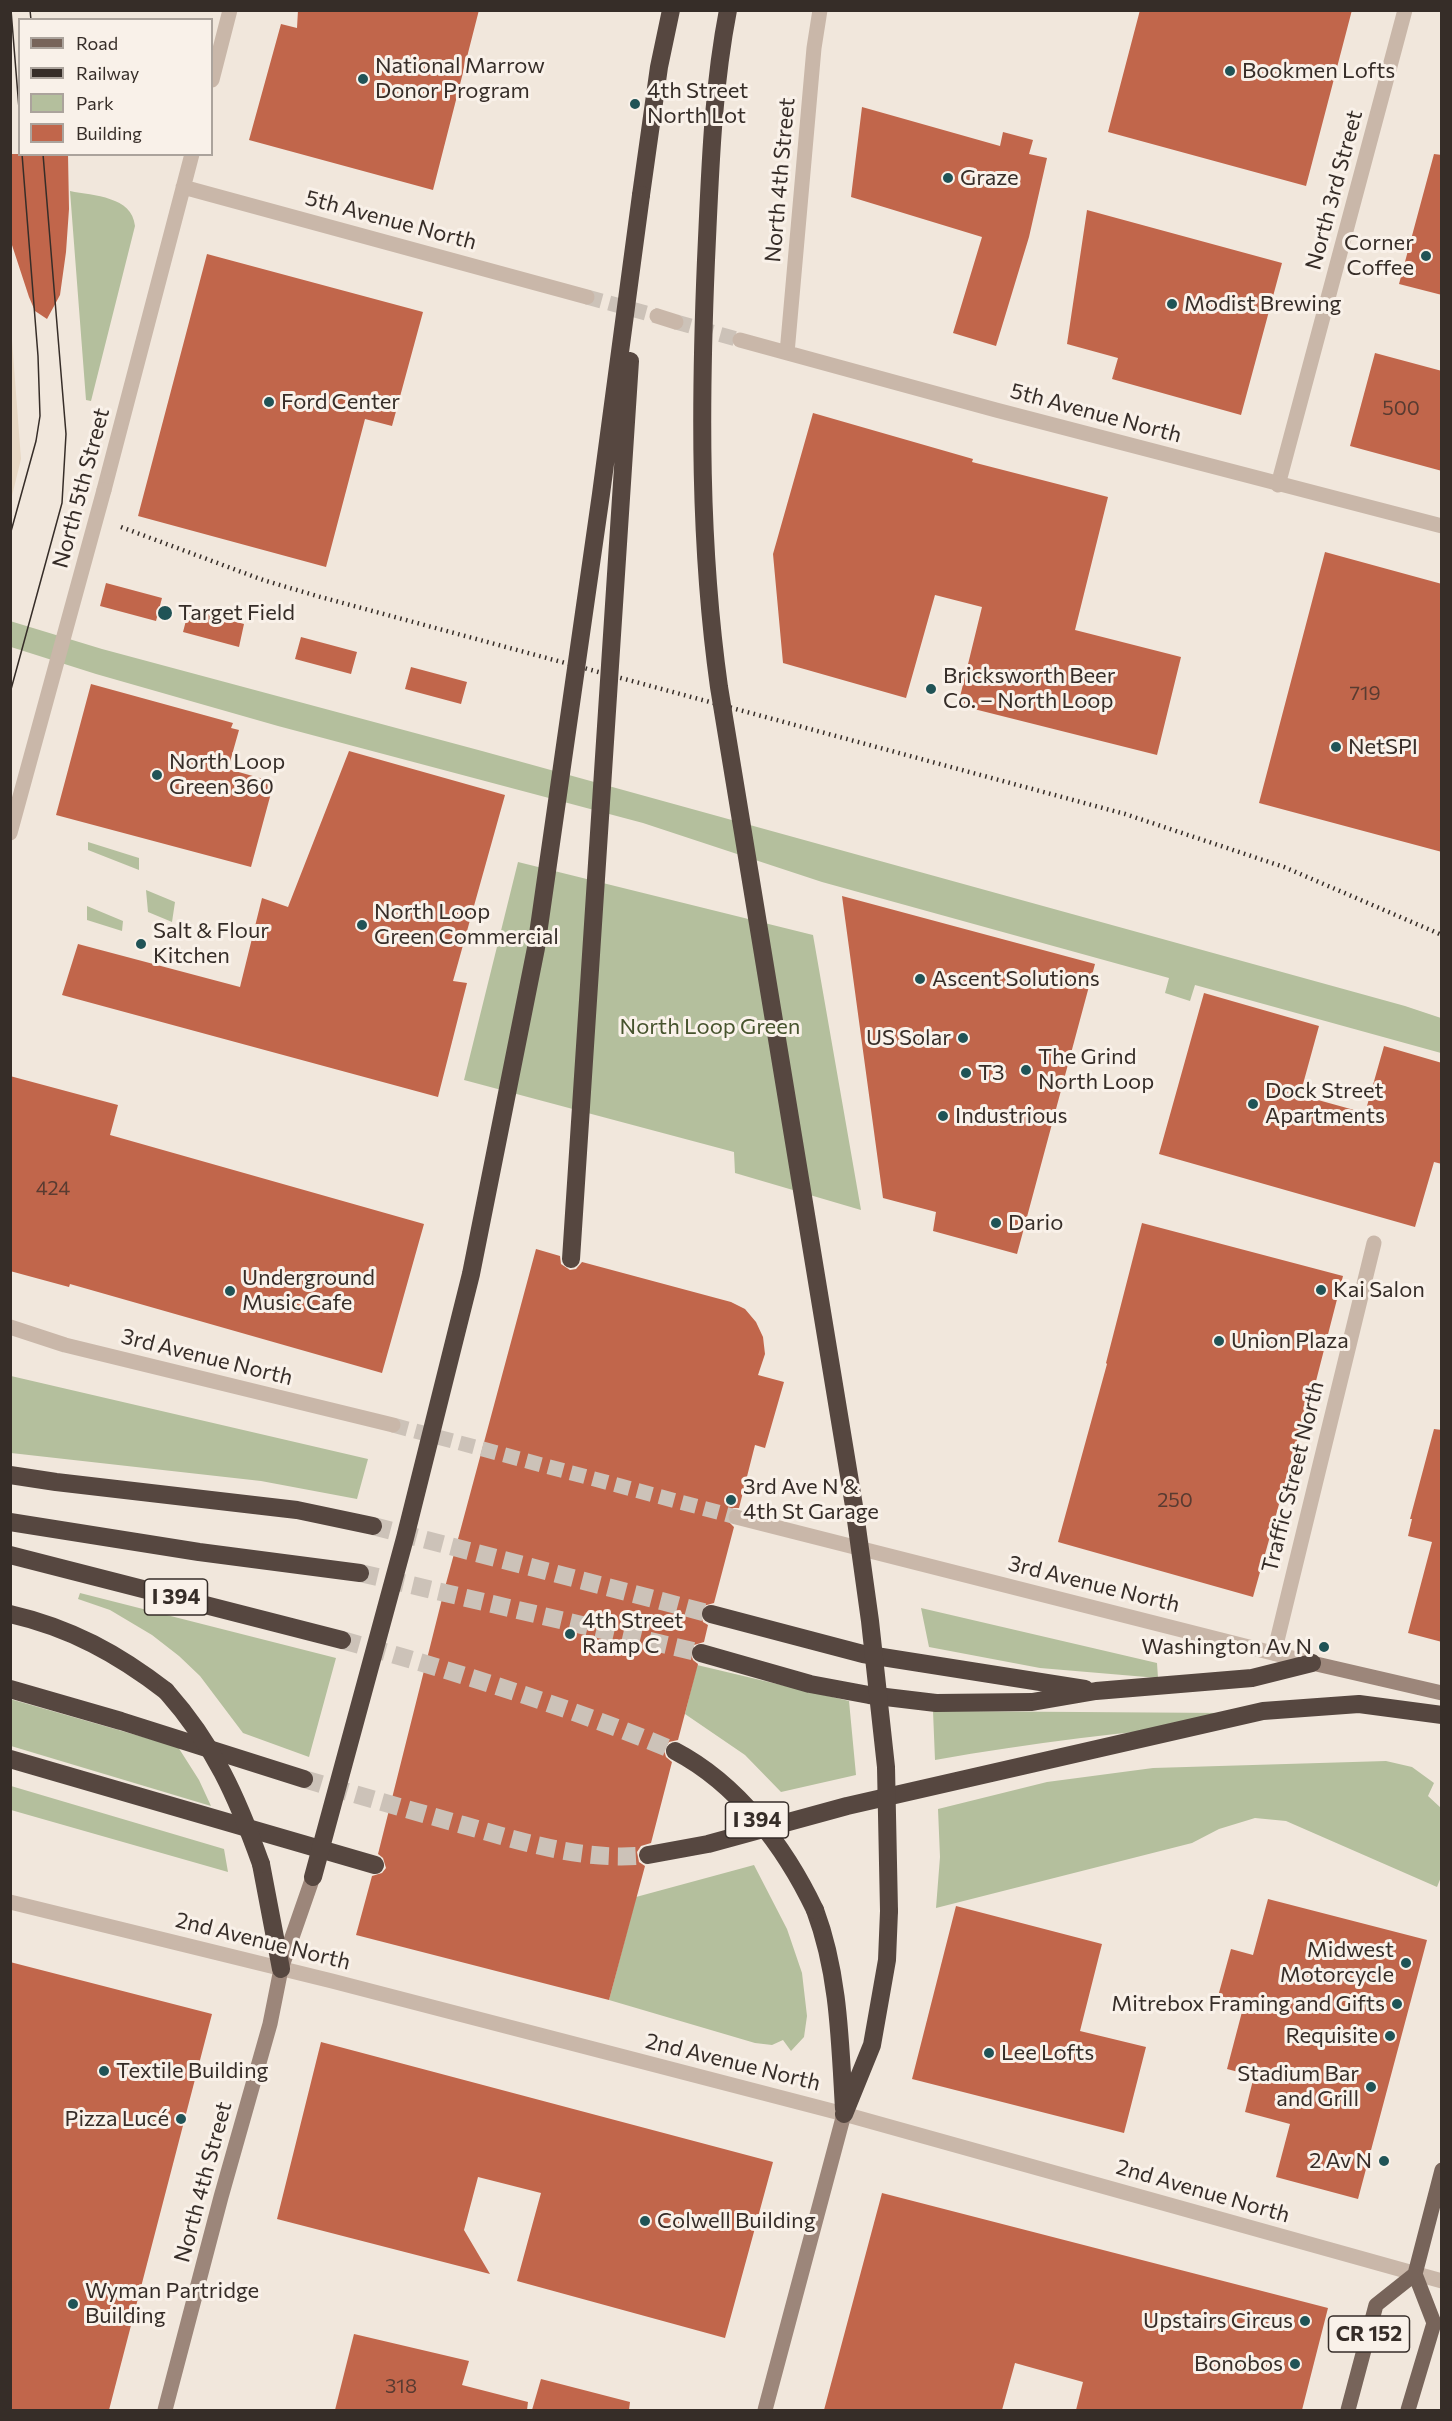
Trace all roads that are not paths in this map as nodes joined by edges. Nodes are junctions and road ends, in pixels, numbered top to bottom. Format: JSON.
{"nodes":[{"id":1,"x":230,"y":10,"type":"edge"},
{"id":2,"x":671,"y":10,"type":"edge"},
{"id":3,"x":728,"y":10,"type":"edge"},
{"id":4,"x":820,"y":10,"type":"edge"},
{"id":5,"x":1405,"y":10,"type":"edge"},
{"id":6,"x":213,"y":76,"type":"edge"},
{"id":7,"x":191,"y":156,"type":"edge"},
{"id":8,"x":183,"y":187,"type":"junction"},
{"id":9,"x":641,"y":195,"type":"junction"},
{"id":10,"x":587,"y":297,"type":"tunnel mouth"},
{"id":11,"x":657,"y":316,"type":"tunnel mouth"},
{"id":12,"x":676,"y":322,"type":"tunnel mouth"},
{"id":13,"x":740,"y":340,"type":"tunnel mouth"},
{"id":14,"x":787,"y":353,"type":"junction"},
{"id":15,"x":1278,"y":485,"type":"junction"},
{"id":16,"x":1442,"y":526,"type":"edge"},
{"id":17,"x":10,"y":833,"type":"edge"},
{"id":18,"x":1374,"y":1243,"type":"dead end"},
{"id":19,"x":571,"y":1259,"type":"dead end"},
{"id":20,"x":10,"y":1327,"type":"edge"},
{"id":21,"x":393,"y":1425,"type":"tunnel mouth"},
{"id":22,"x":10,"y":1475,"type":"edge"},
{"id":23,"x":736,"y":1517,"type":"tunnel mouth"},
{"id":24,"x":10,"y":1522,"type":"edge"},
{"id":25,"x":373,"y":1526,"type":"tunnel mouth"},
{"id":26,"x":10,"y":1555,"type":"edge"},
{"id":27,"x":360,"y":1573,"type":"tunnel mouth"},
{"id":28,"x":10,"y":1614,"type":"edge"},
{"id":29,"x":711,"y":1614,"type":"tunnel mouth"},
{"id":30,"x":342,"y":1640,"type":"tunnel mouth"},
{"id":31,"x":701,"y":1653,"type":"tunnel mouth"},
{"id":32,"x":1274,"y":1653,"type":"junction"},
{"id":33,"x":1312,"y":1663,"type":"junction"},
{"id":34,"x":10,"y":1689,"type":"edge"},
{"id":35,"x":1096,"y":1691,"type":"junction"},
{"id":36,"x":1442,"y":1693,"type":"edge"},
{"id":37,"x":1442,"y":1715,"type":"edge"},
{"id":38,"x":675,"y":1751,"type":"tunnel mouth"},
{"id":39,"x":10,"y":1759,"type":"edge"},
{"id":40,"x":304,"y":1779,"type":"tunnel mouth"},
{"id":41,"x":648,"y":1854,"type":"tunnel mouth"},
{"id":42,"x":375,"y":1865,"type":"dead end"},
{"id":43,"x":313,"y":1877,"type":"joint"},
{"id":44,"x":10,"y":1902,"type":"edge"},
{"id":45,"x":281,"y":1968,"type":"junction"},
{"id":46,"x":844,"y":2114,"type":"junction"},
{"id":47,"x":1442,"y":2170,"type":"edge"},
{"id":48,"x":1415,"y":2274,"type":"junction"},
{"id":49,"x":1442,"y":2281,"type":"edge"},
{"id":50,"x":165,"y":2410,"type":"edge"},
{"id":51,"x":765,"y":2410,"type":"edge"},
{"id":52,"x":1348,"y":2410,"type":"edge"},
{"id":53,"x":1407,"y":2410,"type":"edge"}],
"edges":[{"from":1,"to":6,"type":"street"},
{"from":2,"to":9,"type":"highway"},
{"from":3,"to":46,"type":"highway","bridge":true},
{"from":4,"to":14,"type":"street","name":"North 4th Street"},
{"from":5,"to":15,"type":"street","name":"North 3rd Street"},
{"from":7,"to":8,"type":"street","name":"North 5th Street"},
{"from":8,"to":10,"type":"street","name":"5th Avenue North"},
{"from":8,"to":17,"type":"street","name":"North 5th Street","bridge":true},
{"from":9,"to":19,"type":"highway","bridge":true},
{"from":9,"to":43,"type":"highway","bridge":true},
{"from":11,"to":12,"type":"street"},
{"from":13,"to":14,"type":"street","name":"5th Avenue North"},
{"from":14,"to":15,"type":"street","name":"5th Avenue North"},
{"from":15,"to":16,"type":"street","name":"5th Avenue North"},
{"from":18,"to":32,"type":"street","name":"Traffic Street North"},
{"from":20,"to":21,"type":"street","name":"3rd Avenue North"},
{"from":22,"to":25,"type":"highway"},
{"from":23,"to":32,"type":"street","name":"3rd Avenue North"},
{"from":24,"to":27,"type":"highway"},
{"from":26,"to":30,"type":"highway","number":"I 394"},
{"from":28,"to":45,"type":"highway","bridge":true},
{"from":29,"to":35,"type":"highway"},
{"from":31,"to":35,"type":"highway"},
{"from":32,"to":33,"type":"street","name":"3rd Avenue North"},
{"from":33,"to":35,"type":"highway"},
{"from":33,"to":36,"type":"main road","name":"3rd Avenue North"},
{"from":34,"to":40,"type":"highway"},
{"from":37,"to":41,"type":"highway"},
{"from":38,"to":46,"type":"highway","number":"I 394","bridge":true},
{"from":39,"to":42,"type":"highway"},
{"from":43,"to":45,"type":"main road","name":"North 4th Street"},
{"from":44,"to":45,"type":"street","name":"2nd Avenue North"},
{"from":45,"to":46,"type":"street","name":"2nd Avenue North"},
{"from":45,"to":50,"type":"main road","name":"North 4th Street"},
{"from":46,"to":48,"type":"street","name":"2nd Avenue North"},
{"from":46,"to":51,"type":"main road"},
{"from":47,"to":48,"type":"main road"},
{"from":48,"to":49,"type":"street","name":"2nd Avenue North"},
{"from":48,"to":52,"type":"main road","number":"CR 152"},
{"from":48,"to":53,"type":"main road","number":"CR 152"}]}
